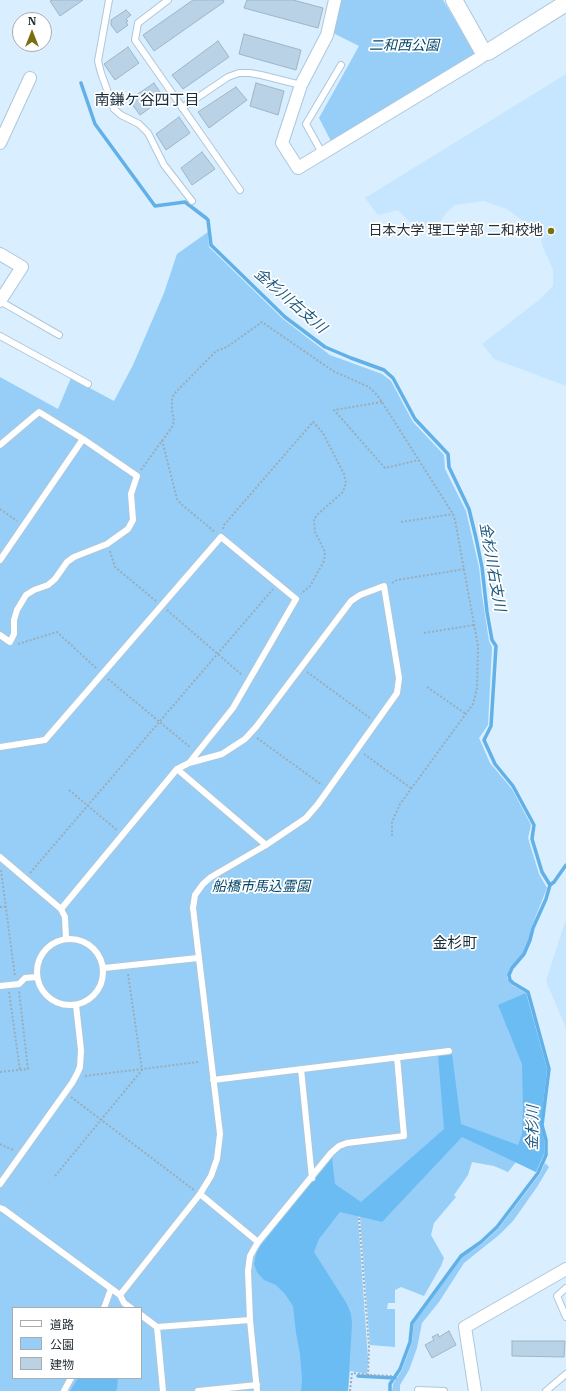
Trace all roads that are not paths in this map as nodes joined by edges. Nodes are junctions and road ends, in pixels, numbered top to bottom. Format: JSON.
{"nodes":[{"id":1,"x":109,"y":0,"type":"edge"},
{"id":2,"x":168,"y":0,"type":"edge"},
{"id":3,"x":335,"y":0,"type":"edge"},
{"id":4,"x":454,"y":0,"type":"edge"},
{"id":5,"x":566,"y":3,"type":"edge"},
{"id":6,"x":488,"y":52,"type":"junction"},
{"id":7,"x":341,"y":65,"type":"dead end"},
{"id":8,"x":30,"y":78,"type":"dead end"},
{"id":9,"x":301,"y":84,"type":"junction"},
{"id":10,"x":182,"y":108,"type":"junction"},
{"id":11,"x":0,"y":143,"type":"edge"},
{"id":12,"x":322,"y":153,"type":"junction"},
{"id":13,"x":240,"y":190,"type":"dead end"},
{"id":14,"x":192,"y":201,"type":"dead end"},
{"id":15,"x":0,"y":254,"type":"edge"},
{"id":16,"x":0,"y":301,"type":"edge"},
{"id":17,"x":59,"y":335,"type":"dead end"},
{"id":18,"x":0,"y":336,"type":"edge"},
{"id":19,"x":88,"y":384,"type":"dead end"},
{"id":20,"x":83,"y":439,"type":"junction"},
{"id":21,"x":0,"y":445,"type":"edge"},
{"id":22,"x":0,"y":560,"type":"edge"},
{"id":23,"x":0,"y":636,"type":"edge"},
{"id":24,"x":0,"y":747,"type":"edge"},
{"id":25,"x":189,"y":764,"type":"junction"},
{"id":26,"x":177,"y":769,"type":"junction"},
{"id":27,"x":266,"y":845,"type":"junction"},
{"id":28,"x":0,"y":857,"type":"edge"},
{"id":29,"x":61,"y":909,"type":"junction"},
{"id":30,"x":66,"y":939,"type":"junction"},
{"id":31,"x":198,"y":958,"type":"junction"},
{"id":32,"x":104,"y":968,"type":"junction"},
{"id":33,"x":37,"y":978,"type":"junction"},
{"id":34,"x":0,"y":986,"type":"edge"},
{"id":35,"x":76,"y":1005,"type":"junction"},
{"id":36,"x":449,"y":1051,"type":"dead end"},
{"id":37,"x":397,"y":1057,"type":"junction"},
{"id":38,"x":301,"y":1069,"type":"junction"},
{"id":39,"x":213,"y":1080,"type":"junction"},
{"id":40,"x":312,"y":1178,"type":"junction"},
{"id":41,"x":0,"y":1184,"type":"edge"},
{"id":42,"x":200,"y":1194,"type":"junction"},
{"id":43,"x":0,"y":1208,"type":"edge"},
{"id":44,"x":258,"y":1242,"type":"junction"},
{"id":45,"x":566,"y":1269,"type":"edge"},
{"id":46,"x":566,"y":1288,"type":"edge"},
{"id":47,"x":111,"y":1289,"type":"junction"},
{"id":48,"x":120,"y":1295,"type":"junction"},
{"id":49,"x":104,"y":1307,"type":"edge"},
{"id":50,"x":130,"y":1307,"type":"edge"},
{"id":51,"x":142,"y":1316,"type":"edge"},
{"id":52,"x":566,"y":1317,"type":"edge"},
{"id":53,"x":250,"y":1320,"type":"junction"},
{"id":54,"x":157,"y":1326,"type":"junction"},
{"id":55,"x":566,"y":1374,"type":"edge"},
{"id":56,"x":70,"y":1379,"type":"edge"},
{"id":57,"x":257,"y":1388,"type":"edge"},
{"id":58,"x":418,"y":1390,"type":"dead end"},
{"id":59,"x":64,"y":1391,"type":"edge"},
{"id":60,"x":163,"y":1391,"type":"edge"},
{"id":61,"x":198,"y":1391,"type":"edge"},
{"id":62,"x":444,"y":1391,"type":"edge"},
{"id":63,"x":475,"y":1391,"type":"edge"},
{"id":64,"x":546,"y":1391,"type":"edge"}],
"edges":[{"from":1,"to":14,"type":"lane"},
{"from":2,"to":10,"type":"lane"},
{"from":3,"to":9,"type":"street"},
{"from":4,"to":6,"type":"street"},
{"from":5,"to":6,"type":"street"},
{"from":6,"to":12,"type":"street"},
{"from":7,"to":12,"type":"lane"},
{"from":8,"to":11,"type":"street"},
{"from":9,"to":10,"type":"lane"},
{"from":9,"to":12,"type":"street"},
{"from":10,"to":13,"type":"lane"},
{"from":15,"to":16,"type":"street"},
{"from":16,"to":17,"type":"lane"},
{"from":18,"to":19,"type":"lane"},
{"from":20,"to":21,"type":"lane"},
{"from":20,"to":22,"type":"lane"},
{"from":20,"to":23,"type":"lane"},
{"from":24,"to":25,"type":"lane"},
{"from":25,"to":26,"type":"lane"},
{"from":25,"to":27,"type":"lane"},
{"from":26,"to":27,"type":"lane"},
{"from":26,"to":29,"type":"lane"},
{"from":27,"to":31,"type":"lane"},
{"from":28,"to":29,"type":"lane"},
{"from":29,"to":30,"type":"lane"},
{"from":30,"to":32,"type":"lane"},
{"from":30,"to":33,"type":"lane"},
{"from":31,"to":32,"type":"lane"},
{"from":31,"to":39,"type":"lane"},
{"from":32,"to":35,"type":"lane"},
{"from":33,"to":34,"type":"lane"},
{"from":33,"to":35,"type":"lane"},
{"from":35,"to":41,"type":"lane"},
{"from":36,"to":37,"type":"lane"},
{"from":37,"to":38,"type":"lane"},
{"from":37,"to":40,"type":"lane"},
{"from":38,"to":39,"type":"lane"},
{"from":38,"to":40,"type":"lane"},
{"from":39,"to":42,"type":"lane"},
{"from":40,"to":44,"type":"lane"},
{"from":42,"to":44,"type":"lane"},
{"from":42,"to":48,"type":"lane"},
{"from":43,"to":47,"type":"lane"},
{"from":44,"to":53,"type":"lane"},
{"from":45,"to":63,"type":"street"},
{"from":46,"to":52,"type":"lane"},
{"from":47,"to":48,"type":"lane"},
{"from":47,"to":49,"type":"lane"},
{"from":48,"to":50,"type":"lane"},
{"from":51,"to":54,"type":"lane"},
{"from":53,"to":54,"type":"lane"},
{"from":53,"to":57,"type":"lane"},
{"from":54,"to":60,"type":"lane"},
{"from":55,"to":64,"type":"lane"},
{"from":56,"to":59,"type":"lane"},
{"from":57,"to":61,"type":"lane"},
{"from":58,"to":62,"type":"lane"}]}
